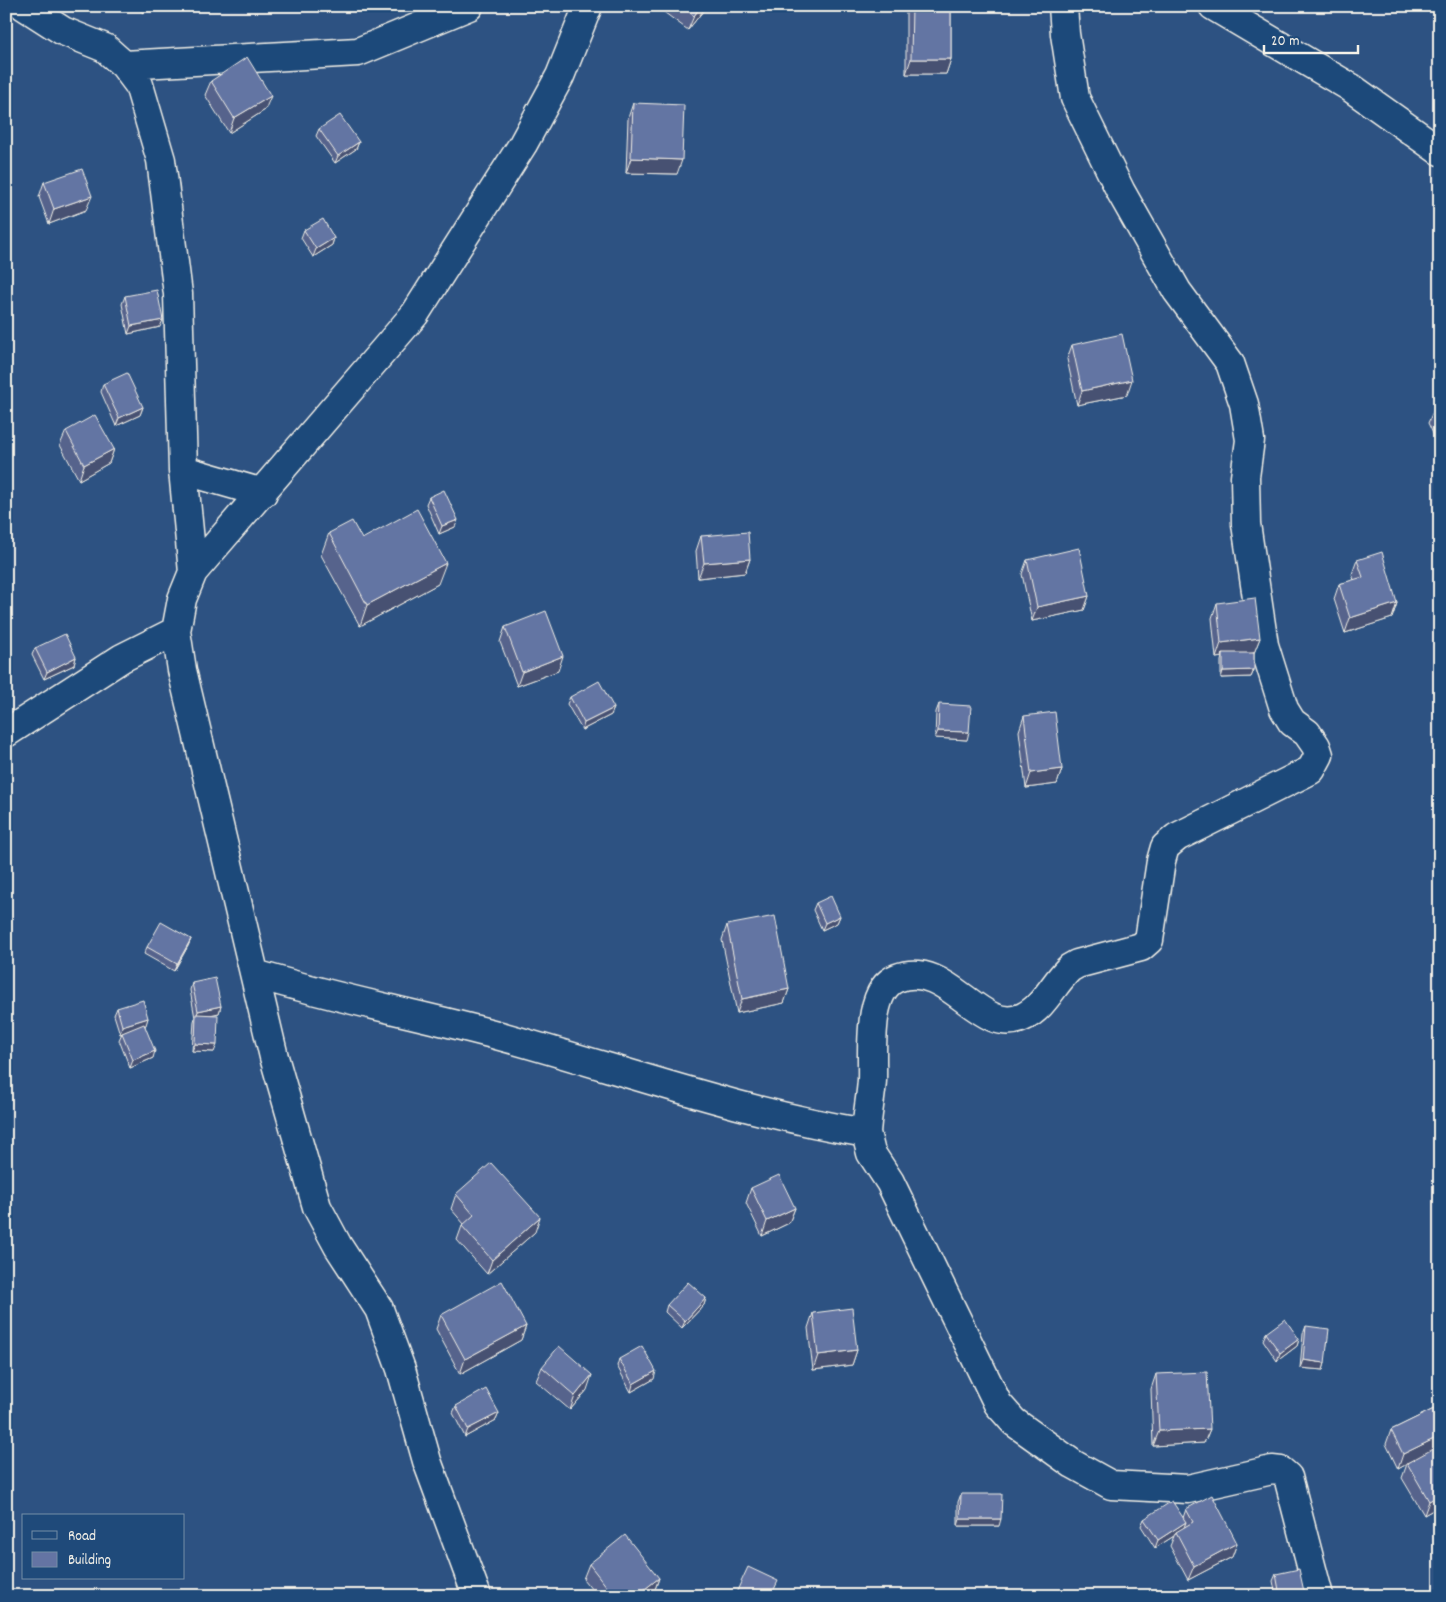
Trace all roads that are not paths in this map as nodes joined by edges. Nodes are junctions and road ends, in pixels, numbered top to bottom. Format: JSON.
{"nodes":[{"id":1,"x":24,"y":6,"type":"edge"},
{"id":2,"x":469,"y":6,"type":"edge"},
{"id":3,"x":588,"y":6,"type":"edge"},
{"id":4,"x":1063,"y":6,"type":"edge"},
{"id":5,"x":1213,"y":6,"type":"edge"},
{"id":6,"x":124,"y":65,"type":"junction"},
{"id":7,"x":1440,"y":151,"type":"edge"},
{"id":8,"x":183,"y":470,"type":"junction"},
{"id":9,"x":263,"y":493,"type":"junction"},
{"id":10,"x":193,"y":572,"type":"junction"},
{"id":11,"x":176,"y":631,"type":"junction"},
{"id":12,"x":6,"y":734,"type":"edge"},
{"id":13,"x":255,"y":974,"type":"junction"},
{"id":14,"x":866,"y":1132,"type":"junction"},
{"id":15,"x":477,"y":1596,"type":"edge"},
{"id":16,"x":1319,"y":1596,"type":"edge"}],
"edges":[{"from":1,"to":6,"type":"street"},
{"from":2,"to":6,"type":"street"},
{"from":3,"to":9,"type":"street"},
{"from":4,"to":14,"type":"street"},
{"from":5,"to":7,"type":"street"},
{"from":6,"to":8,"type":"street"},
{"from":8,"to":9,"type":"street"},
{"from":8,"to":10,"type":"street"},
{"from":9,"to":10,"type":"street"},
{"from":10,"to":11,"type":"street"},
{"from":11,"to":12,"type":"street"},
{"from":11,"to":13,"type":"street"},
{"from":13,"to":14,"type":"street"},
{"from":13,"to":15,"type":"street"},
{"from":14,"to":16,"type":"street"}]}
